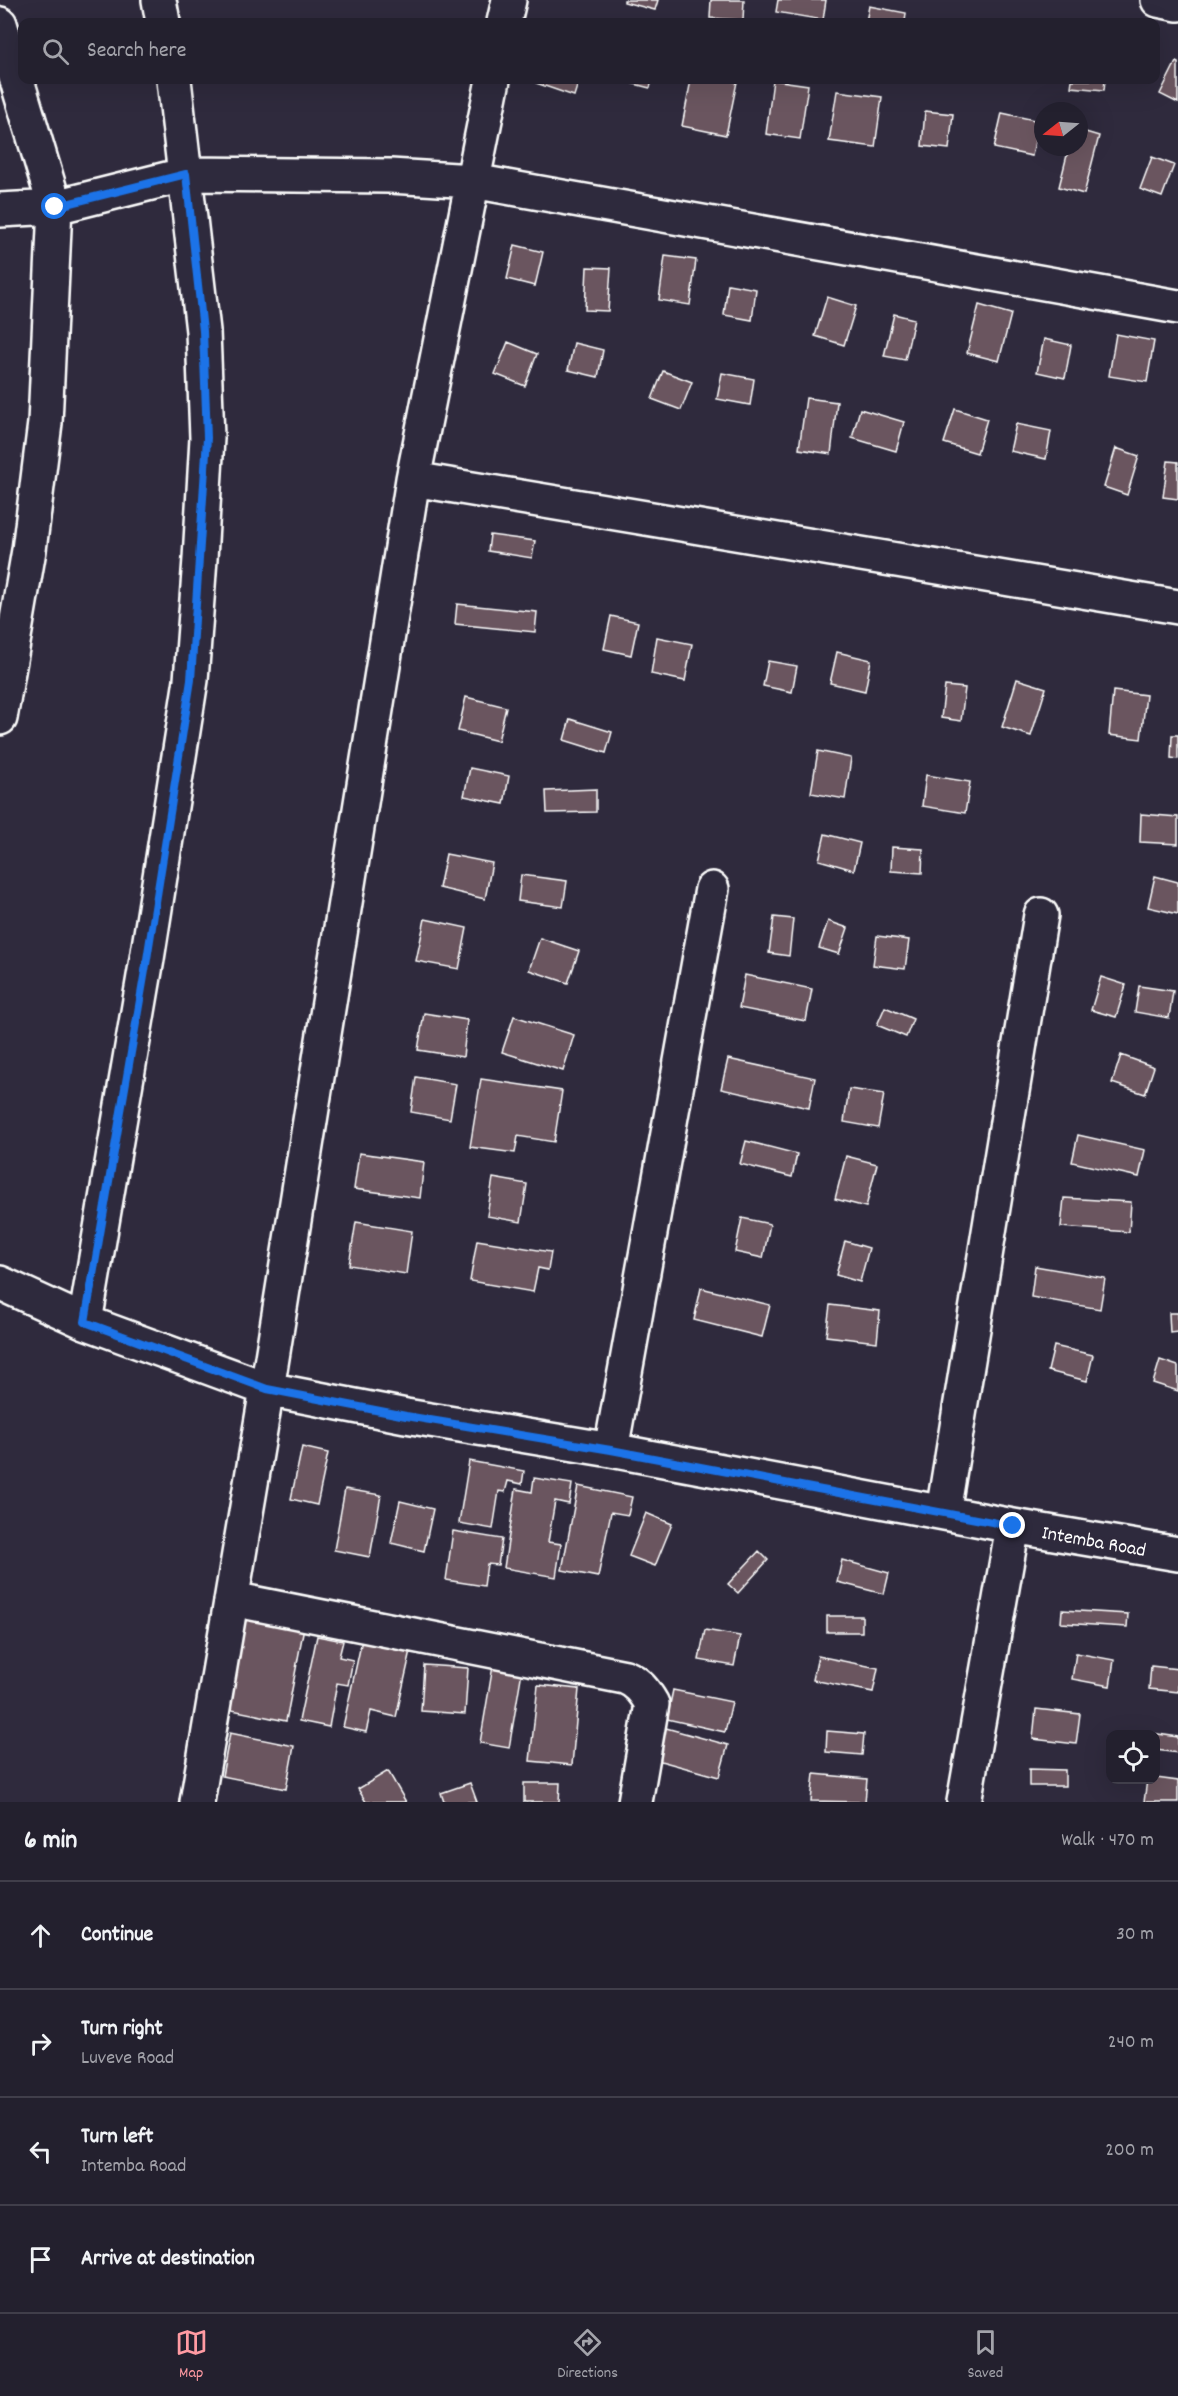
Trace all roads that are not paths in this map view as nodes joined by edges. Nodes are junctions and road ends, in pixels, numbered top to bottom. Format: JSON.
{"nodes":[{"id":1,"x":159,"y":0,"type":"edge"},
{"id":2,"x":509,"y":0,"type":"edge"},
{"id":3,"x":1158,"y":0,"type":"edge"},
{"id":4,"x":1178,"y":4,"type":"edge"},
{"id":5,"x":163,"y":18,"type":"edge"},
{"id":6,"x":505,"y":18,"type":"edge"},
{"id":7,"x":0,"y":24,"type":"edge"},
{"id":8,"x":18,"y":84,"type":"edge"},
{"id":9,"x":18,"y":84,"type":"edge"},
{"id":10,"x":175,"y":84,"type":"edge"},
{"id":11,"x":492,"y":84,"type":"edge"},
{"id":12,"x":186,"y":174,"type":"junction"},
{"id":13,"x":473,"y":181,"type":"junction"},
{"id":14,"x":55,"y":207,"type":"junction"},
{"id":15,"x":0,"y":210,"type":"edge"},
{"id":16,"x":1178,"y":307,"type":"edge"},
{"id":17,"x":413,"y":479,"type":"junction"},
{"id":18,"x":1178,"y":607,"type":"edge"},
{"id":19,"x":0,"y":718,"type":"edge"},
{"id":20,"x":712,"y":889,"type":"dead end"},
{"id":21,"x":1041,"y":915,"type":"dead end"},
{"id":22,"x":0,"y":1283,"type":"edge"},
{"id":23,"x":85,"y":1322,"type":"junction"},
{"id":24,"x":267,"y":1389,"type":"junction"},
{"id":25,"x":611,"y":1450,"type":"junction"},
{"id":26,"x":943,"y":1512,"type":"junction"},
{"id":27,"x":1013,"y":1526,"type":"junction"},
{"id":28,"x":1178,"y":1554,"type":"edge"},
{"id":29,"x":232,"y":1599,"type":"junction"},
{"id":30,"x":197,"y":1802,"type":"edge"},
{"id":31,"x":635,"y":1802,"type":"edge"},
{"id":32,"x":964,"y":1802,"type":"edge"}],
"edges":[{"from":1,"to":5,"type":"street"},
{"from":2,"to":6,"type":"street"},
{"from":3,"to":4,"type":"street"},
{"from":7,"to":9,"type":"street"},
{"from":8,"to":14,"type":"street"},
{"from":10,"to":12,"type":"street"},
{"from":11,"to":13,"type":"street"},
{"from":12,"to":13,"type":"street"},
{"from":12,"to":14,"type":"street"},
{"from":12,"to":23,"type":"street"},
{"from":13,"to":16,"type":"street"},
{"from":13,"to":17,"type":"street"},
{"from":14,"to":15,"type":"street"},
{"from":14,"to":19,"type":"street"},
{"from":17,"to":18,"type":"street"},
{"from":17,"to":24,"type":"street"},
{"from":20,"to":25,"type":"street"},
{"from":21,"to":26,"type":"street"},
{"from":22,"to":23,"type":"street","name":"Intemba Road"},
{"from":23,"to":24,"type":"street","name":"Intemba Road"},
{"from":24,"to":25,"type":"street","name":"Intemba Road"},
{"from":24,"to":29,"type":"street"},
{"from":25,"to":26,"type":"street","name":"Intemba Road"},
{"from":26,"to":27,"type":"street","name":"Intemba Road"},
{"from":27,"to":28,"type":"street","name":"Intemba Road"},
{"from":27,"to":32,"type":"street"},
{"from":29,"to":30,"type":"street"},
{"from":29,"to":31,"type":"street"}]}
